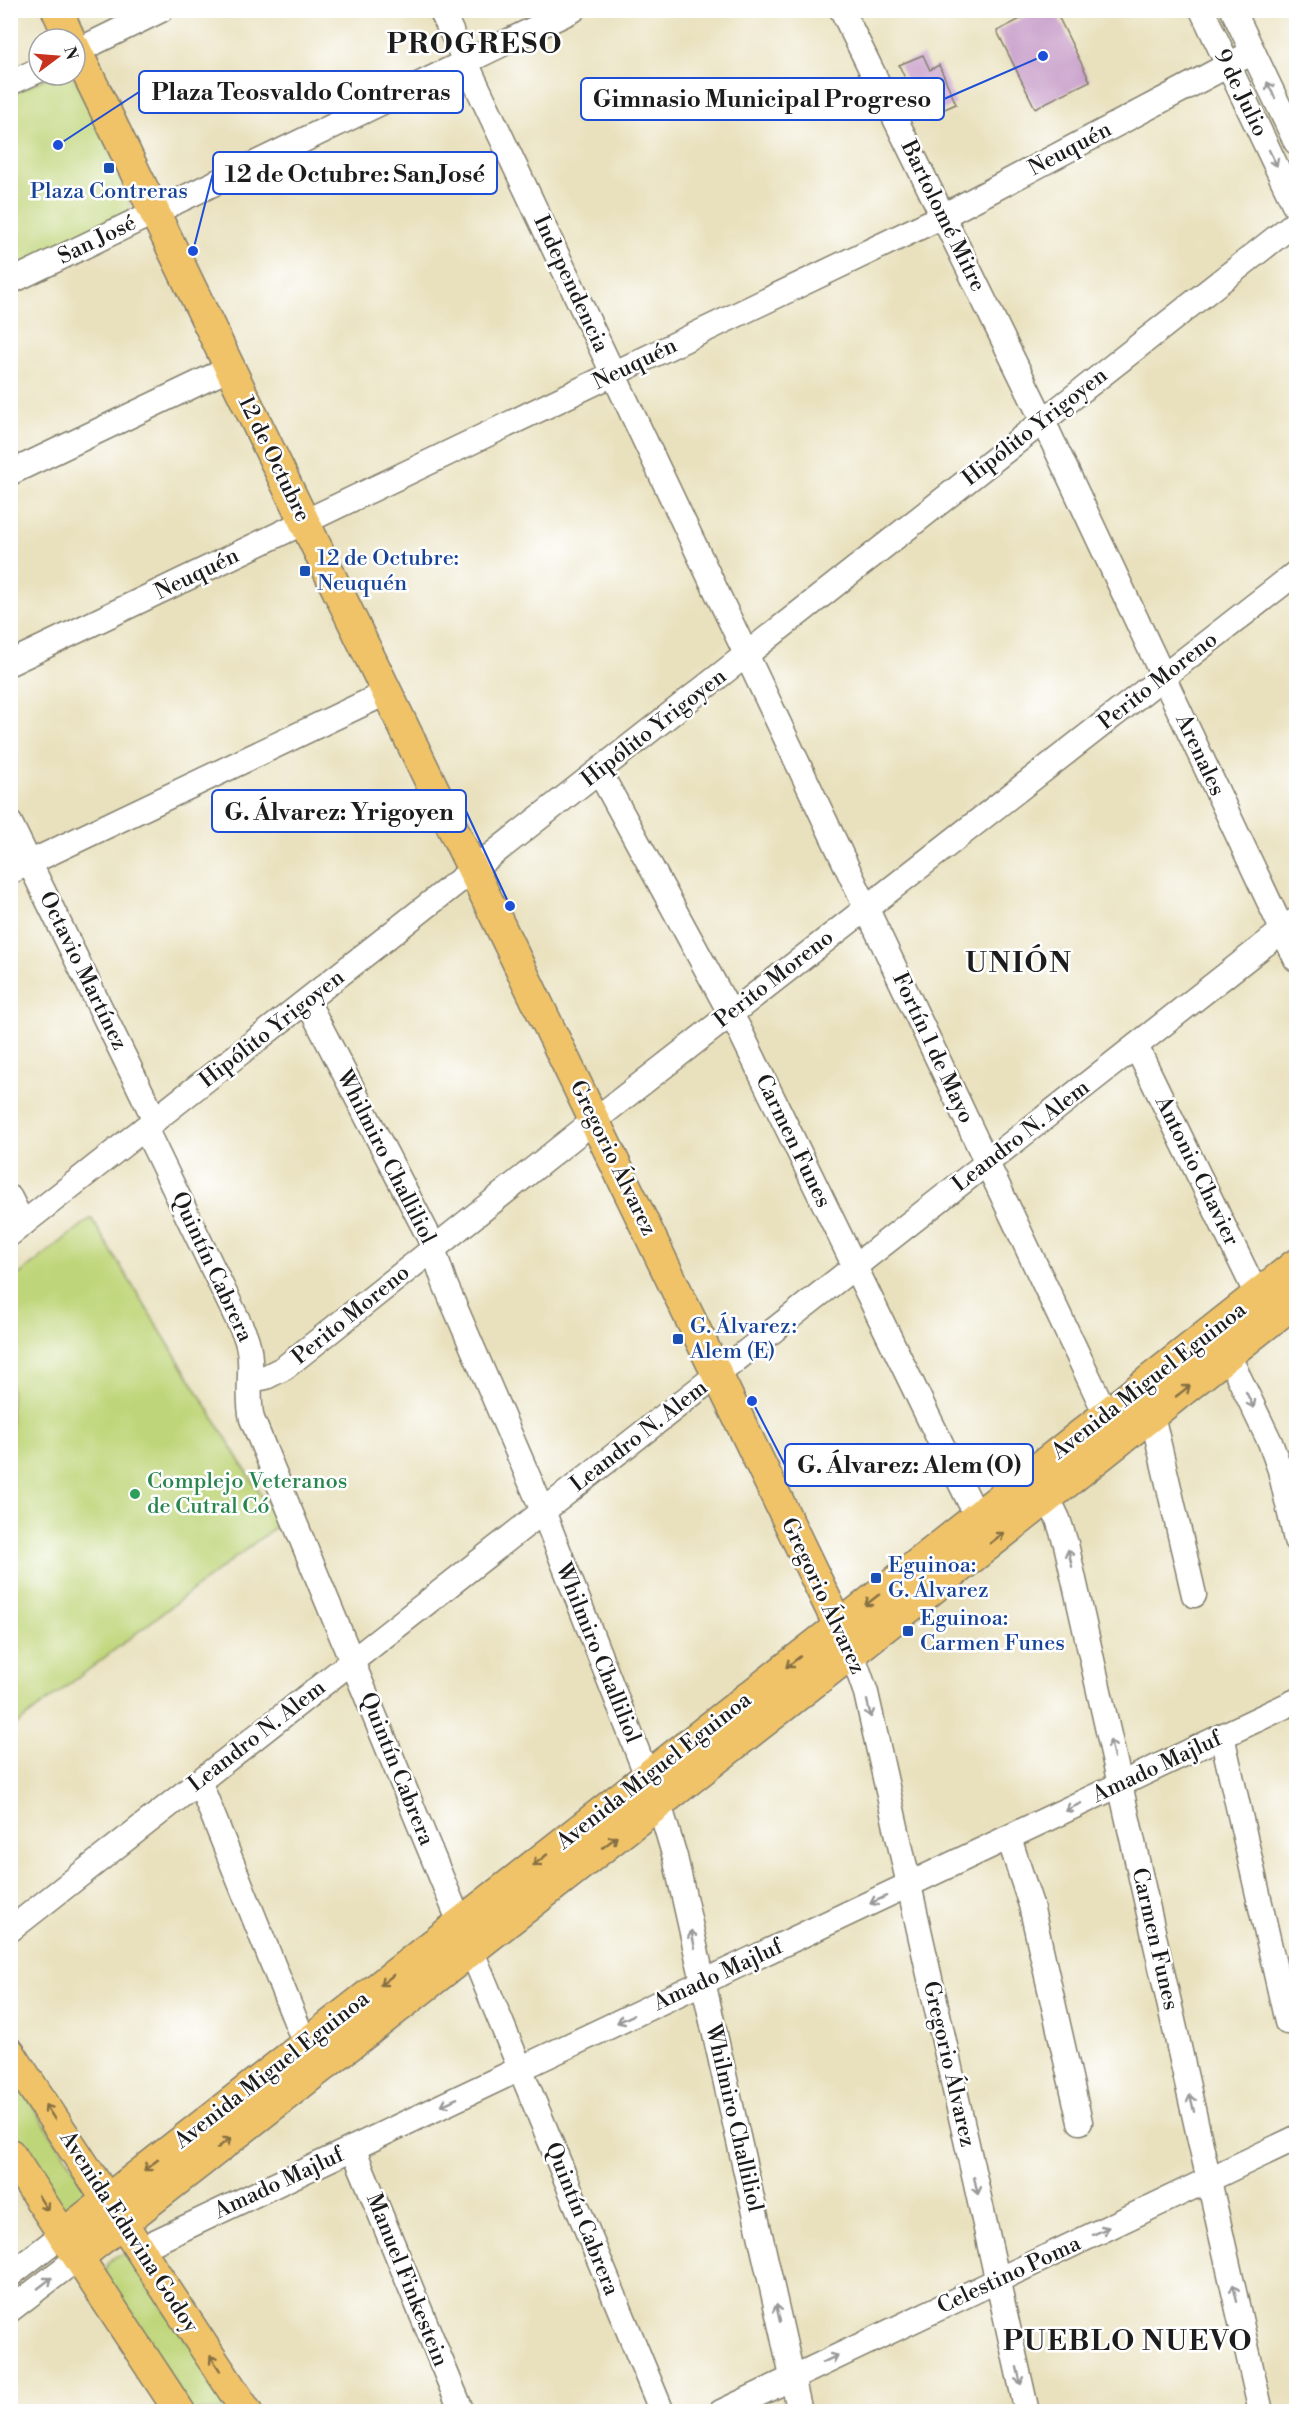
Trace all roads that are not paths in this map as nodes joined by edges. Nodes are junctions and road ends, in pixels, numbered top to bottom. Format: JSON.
{"nodes":[{"id":1,"x":57,"y":10,"type":"edge"},
{"id":2,"x":161,"y":10,"type":"edge"},
{"id":3,"x":441,"y":10,"type":"edge"},
{"id":4,"x":573,"y":10,"type":"edge"},
{"id":5,"x":842,"y":10,"type":"edge"},
{"id":6,"x":1202,"y":10,"type":"edge"},
{"id":7,"x":1233,"y":10,"type":"edge"},
{"id":8,"x":65,"y":27,"type":"edge"},
{"id":9,"x":87,"y":42,"type":"edge"},
{"id":10,"x":1253,"y":52,"type":"junction"},
{"id":11,"x":466,"y":62,"type":"junction"},
{"id":12,"x":1228,"y":65,"type":"junction"},
{"id":13,"x":87,"y":74,"type":"edge"},
{"id":14,"x":27,"y":76,"type":"edge"},
{"id":15,"x":10,"y":84,"type":"edge"},
{"id":16,"x":1296,"y":142,"type":"edge"},
{"id":17,"x":1296,"y":208,"type":"edge"},
{"id":18,"x":155,"y":212,"type":"junction"},
{"id":19,"x":943,"y":216,"type":"junction"},
{"id":20,"x":1296,"y":222,"type":"edge"},
{"id":21,"x":10,"y":282,"type":"edge"},
{"id":22,"x":230,"y":368,"type":"junction"},
{"id":23,"x":614,"y":374,"type":"junction"},
{"id":24,"x":1043,"y":421,"type":"junction"},
{"id":25,"x":10,"y":473,"type":"edge"},
{"id":26,"x":305,"y":522,"type":"junction"},
{"id":27,"x":1296,"y":573,"type":"edge"},
{"id":28,"x":746,"y":655,"type":"junction"},
{"id":29,"x":10,"y":663,"type":"edge"},
{"id":30,"x":1163,"y":676,"type":"junction"},
{"id":31,"x":388,"y":692,"type":"junction"},
{"id":32,"x":599,"y":771,"type":"junction"},
{"id":33,"x":10,"y":823,"type":"edge"},
{"id":34,"x":20,"y":868,"type":"edge"},
{"id":35,"x":474,"y":869,"type":"junction"},
{"id":36,"x":866,"y":907,"type":"junction"},
{"id":37,"x":1290,"y":925,"type":"edge"},
{"id":38,"x":1296,"y":959,"type":"edge"},
{"id":39,"x":307,"y":1001,"type":"junction"},
{"id":40,"x":730,"y":1014,"type":"junction"},
{"id":41,"x":1136,"y":1046,"type":"junction"},
{"id":42,"x":595,"y":1120,"type":"junction"},
{"id":43,"x":150,"y":1124,"type":"junction"},
{"id":44,"x":987,"y":1162,"type":"junction"},
{"id":45,"x":10,"y":1198,"type":"edge"},
{"id":46,"x":17,"y":1229,"type":"edge"},
{"id":47,"x":433,"y":1249,"type":"junction"},
{"id":48,"x":1296,"y":1264,"type":"edge"},
{"id":49,"x":855,"y":1267,"type":"junction"},
{"id":50,"x":1257,"y":1295,"type":"junction"},
{"id":51,"x":1296,"y":1301,"type":"edge"},
{"id":52,"x":1215,"y":1328,"type":"junction"},
{"id":53,"x":1228,"y":1355,"type":"junction"},
{"id":54,"x":718,"y":1374,"type":"junction"},
{"id":55,"x":250,"y":1380,"type":"junction"},
{"id":56,"x":1107,"y":1414,"type":"junction"},
{"id":57,"x":1152,"y":1415,"type":"junction"},
{"id":58,"x":1119,"y":1442,"type":"junction"},
{"id":59,"x":1035,"y":1471,"type":"junction"},
{"id":60,"x":1048,"y":1498,"type":"junction"},
{"id":61,"x":543,"y":1511,"type":"junction"},
{"id":62,"x":977,"y":1517,"type":"junction"},
{"id":63,"x":1296,"y":1540,"type":"edge"},
{"id":64,"x":1194,"y":1595,"type":"dead end"},
{"id":65,"x":839,"y":1626,"type":"junction"},
{"id":66,"x":852,"y":1653,"type":"junction"},
{"id":67,"x":352,"y":1661,"type":"junction"},
{"id":68,"x":1296,"y":1701,"type":"edge"},
{"id":69,"x":1222,"y":1736,"type":"junction"},
{"id":70,"x":647,"y":1776,"type":"junction"},
{"id":71,"x":200,"y":1781,"type":"junction"},
{"id":72,"x":1120,"y":1784,"type":"junction"},
{"id":73,"x":658,"y":1804,"type":"junction"},
{"id":74,"x":1009,"y":1838,"type":"junction"},
{"id":75,"x":909,"y":1885,"type":"junction"},
{"id":76,"x":460,"y":1923,"type":"junction"},
{"id":77,"x":10,"y":1930,"type":"edge"},
{"id":78,"x":471,"y":1950,"type":"junction"},
{"id":79,"x":703,"y":1982,"type":"junction"},
{"id":80,"x":1287,"y":2022,"type":"dead end"},
{"id":81,"x":305,"y":2044,"type":"junction"},
{"id":82,"x":10,"y":2053,"type":"edge"},
{"id":83,"x":520,"y":2069,"type":"junction"},
{"id":84,"x":1080,"y":2122,"type":"dead end"},
{"id":85,"x":1296,"y":2138,"type":"edge"},
{"id":86,"x":353,"y":2148,"type":"junction"},
{"id":87,"x":10,"y":2154,"type":"edge"},
{"id":88,"x":1209,"y":2179,"type":"junction"},
{"id":89,"x":115,"y":2211,"type":"junction"},
{"id":90,"x":71,"y":2245,"type":"junction"},
{"id":91,"x":140,"y":2249,"type":"junction"},
{"id":92,"x":10,"y":2275,"type":"edge"},
{"id":93,"x":997,"y":2280,"type":"junction"},
{"id":94,"x":10,"y":2310,"type":"edge"},
{"id":95,"x":792,"y":2377,"type":"junction"},
{"id":96,"x":180,"y":2412,"type":"edge"},
{"id":97,"x":247,"y":2412,"type":"edge"},
{"id":98,"x":462,"y":2412,"type":"edge"},
{"id":99,"x":662,"y":2412,"type":"edge"},
{"id":100,"x":721,"y":2412,"type":"edge"},
{"id":101,"x":800,"y":2412,"type":"edge"},
{"id":102,"x":1027,"y":2412,"type":"edge"},
{"id":103,"x":1262,"y":2412,"type":"edge"}],
"edges":[{"from":1,"to":8,"type":"main road","name":"12 de Octubre"},
{"from":2,"to":9,"type":"street"},
{"from":3,"to":11,"type":"street","name":"Independencia"},
{"from":4,"to":11,"type":"street","name":"San José"},
{"from":5,"to":19,"type":"street","name":"Bartolomé Mitre"},
{"from":6,"to":12,"type":"street","name":"9 de Julio"},
{"from":7,"to":10,"type":"street","name":"9 de Julio"},
{"from":10,"to":12,"type":"street","name":"Neuquén"},
{"from":16,"to":10,"type":"street","name":"9 de Julio","one_way":true},
{"from":11,"to":18,"type":"street","name":"San José"},
{"from":11,"to":23,"type":"street","name":"Independencia"},
{"from":12,"to":17,"type":"street","name":"9 de Julio","one_way":true},
{"from":12,"to":19,"type":"street","name":"Neuquén"},
{"from":13,"to":18,"type":"main road","name":"12 de Octubre"},
{"from":14,"to":15,"type":"street"},
{"from":18,"to":21,"type":"street","name":"San José"},
{"from":18,"to":22,"type":"main road","name":"12 de Octubre"},
{"from":19,"to":23,"type":"street","name":"Neuquén"},
{"from":19,"to":24,"type":"street","name":"Bartolomé Mitre"},
{"from":20,"to":24,"type":"street","name":"Hipólito Yrigoyen"},
{"from":22,"to":25,"type":"street"},
{"from":22,"to":26,"type":"main road","name":"12 de Octubre"},
{"from":23,"to":26,"type":"street","name":"Neuquén"},
{"from":23,"to":28,"type":"street","name":"Independencia"},
{"from":24,"to":28,"type":"street","name":"Hipólito Yrigoyen"},
{"from":24,"to":30,"type":"street","name":"Arenales"},
{"from":26,"to":29,"type":"street","name":"Neuquén"},
{"from":26,"to":31,"type":"main road","name":"12 de Octubre"},
{"from":27,"to":30,"type":"street","name":"Perito Moreno"},
{"from":28,"to":32,"type":"street","name":"Hipólito Yrigoyen"},
{"from":28,"to":36,"type":"street","name":"Fortín 1 de Mayo"},
{"from":30,"to":36,"type":"street","name":"Perito Moreno"},
{"from":30,"to":37,"type":"street","name":"Arenales"},
{"from":31,"to":34,"type":"street"},
{"from":31,"to":35,"type":"main road","name":"12 de Octubre"},
{"from":32,"to":35,"type":"street","name":"Hipólito Yrigoyen"},
{"from":32,"to":40,"type":"street","name":"Carmen Funes"},
{"from":33,"to":34,"type":"street","name":"Octavio Martínez"},
{"from":34,"to":43,"type":"street","name":"Octavio Martínez"},
{"from":35,"to":39,"type":"street","name":"Hipólito Yrigoyen"},
{"from":35,"to":42,"type":"main road","name":"Gregorio Álvarez"},
{"from":36,"to":40,"type":"street","name":"Perito Moreno"},
{"from":36,"to":44,"type":"street","name":"Fortín 1 de Mayo"},
{"from":37,"to":38,"type":"street","name":"Arenales"},
{"from":37,"to":41,"type":"street","name":"Leandro N. Alem"},
{"from":39,"to":43,"type":"street","name":"Hipólito Yrigoyen"},
{"from":39,"to":47,"type":"street","name":"Whilmiro Challiliol"},
{"from":40,"to":42,"type":"street","name":"Perito Moreno"},
{"from":40,"to":49,"type":"street","name":"Carmen Funes"},
{"from":41,"to":44,"type":"street","name":"Leandro N. Alem"},
{"from":41,"to":50,"type":"street","name":"Antonio Chavier"},
{"from":42,"to":47,"type":"street","name":"Perito Moreno"},
{"from":42,"to":54,"type":"main road","name":"Gregorio Álvarez"},
{"from":43,"to":46,"type":"street","name":"Hipólito Yrigoyen"},
{"from":43,"to":55,"type":"street","name":"Quintín Cabrera"},
{"from":44,"to":49,"type":"street","name":"Leandro N. Alem"},
{"from":44,"to":56,"type":"street","name":"Fortín 1 de Mayo"},
{"from":45,"to":46,"type":"street"},
{"from":47,"to":55,"type":"street","name":"Perito Moreno"},
{"from":47,"to":61,"type":"street","name":"Whilmiro Challiliol"},
{"from":48,"to":50,"type":"main road","name":"Avenida Miguel Eguinoa"},
{"from":49,"to":54,"type":"street","name":"Leandro N. Alem"},
{"from":49,"to":62,"type":"street","name":"Carmen Funes"},
{"from":50,"to":52,"type":"main road","name":"Avenida Miguel Eguinoa"},
{"from":51,"to":53,"type":"main road","name":"Avenida Miguel Eguinoa"},
{"from":52,"to":53,"type":"street"},
{"from":52,"to":56,"type":"main road","name":"Avenida Miguel Eguinoa"},
{"from":57,"to":53,"type":"main road","name":"Avenida Miguel Eguinoa","one_way":true},
{"from":53,"to":63,"type":"street","one_way":true},
{"from":54,"to":61,"type":"street","name":"Leandro N. Alem"},
{"from":54,"to":65,"type":"main road","name":"Gregorio Álvarez"},
{"from":55,"to":67,"type":"street","name":"Quintín Cabrera"},
{"from":56,"to":58,"type":"street","name":"Fortín 1 de Mayo"},
{"from":56,"to":59,"type":"main road","name":"Avenida Miguel Eguinoa"},
{"from":57,"to":58,"type":"main road","name":"Avenida Miguel Eguinoa"},
{"from":57,"to":64,"type":"street"},
{"from":58,"to":60,"type":"main road","name":"Avenida Miguel Eguinoa"},
{"from":59,"to":60,"type":"street","name":"Carmen Funes"},
{"from":59,"to":62,"type":"main road","name":"Avenida Miguel Eguinoa"},
{"from":66,"to":60,"type":"main road","name":"Avenida Miguel Eguinoa","one_way":true},
{"from":72,"to":60,"type":"street","name":"Carmen Funes","one_way":true},
{"from":61,"to":67,"type":"street","name":"Leandro N. Alem"},
{"from":61,"to":70,"type":"street","name":"Whilmiro Challiliol"},
{"from":62,"to":65,"type":"main road","name":"Avenida Miguel Eguinoa","one_way":true},
{"from":65,"to":66,"type":"main road","name":"Gregorio Álvarez"},
{"from":65,"to":70,"type":"main road","name":"Avenida Miguel Eguinoa","one_way":true},
{"from":66,"to":73,"type":"main road","name":"Avenida Miguel Eguinoa"},
{"from":66,"to":75,"type":"street","name":"Gregorio Álvarez","one_way":true},
{"from":67,"to":71,"type":"street","name":"Leandro N. Alem"},
{"from":67,"to":76,"type":"street","name":"Quintín Cabrera"},
{"from":68,"to":69,"type":"street","name":"Amado Majluf"},
{"from":69,"to":72,"type":"street","name":"Amado Majluf"},
{"from":69,"to":80,"type":"street"},
{"from":70,"to":73,"type":"street","name":"Whilmiro Challiliol"},
{"from":70,"to":76,"type":"main road","name":"Avenida Miguel Eguinoa","one_way":true},
{"from":71,"to":77,"type":"street","name":"Leandro N. Alem"},
{"from":71,"to":81,"type":"street"},
{"from":72,"to":74,"type":"street","name":"Amado Majluf","one_way":true},
{"from":88,"to":72,"type":"street","name":"Carmen Funes","one_way":true},
{"from":78,"to":73,"type":"main road","name":"Avenida Miguel Eguinoa","one_way":true},
{"from":79,"to":73,"type":"street","name":"Whilmiro Challiliol","one_way":true},
{"from":74,"to":75,"type":"street","name":"Amado Majluf"},
{"from":74,"to":84,"type":"street"},
{"from":75,"to":79,"type":"street","name":"Amado Majluf","one_way":true},
{"from":75,"to":93,"type":"street","name":"Gregorio Álvarez","one_way":true},
{"from":76,"to":78,"type":"street","name":"Quintín Cabrera"},
{"from":76,"to":81,"type":"main road","name":"Avenida Miguel Eguinoa","one_way":true},
{"from":78,"to":83,"type":"street","name":"Quintín Cabrera"},
{"from":89,"to":78,"type":"main road","name":"Avenida Miguel Eguinoa","one_way":true},
{"from":79,"to":83,"type":"street","name":"Amado Majluf","one_way":true},
{"from":95,"to":79,"type":"street","name":"Whilmiro Challiliol","one_way":true},
{"from":81,"to":89,"type":"main road","name":"Avenida Miguel Eguinoa","one_way":true},
{"from":89,"to":82,"type":"main road","name":"Avenida Eduvina Godoy","one_way":true},
{"from":83,"to":86,"type":"street","name":"Amado Majluf","one_way":true},
{"from":83,"to":99,"type":"street","name":"Quintín Cabrera"},
{"from":85,"to":88,"type":"street","name":"Celestino Poma"},
{"from":86,"to":91,"type":"street","name":"Amado Majluf"},
{"from":86,"to":98,"type":"street","name":"Manuel Finkestein"},
{"from":87,"to":90,"type":"main road","one_way":true},
{"from":93,"to":88,"type":"street","name":"Celestino Poma","one_way":true},
{"from":103,"to":88,"type":"street","name":"Carmen Funes","one_way":true},
{"from":89,"to":90,"type":"main road","name":"Avenida Miguel Eguinoa"},
{"from":89,"to":91,"type":"main road","name":"Avenida Eduvina Godoy"},
{"from":90,"to":92,"type":"street","name":"Avenida Miguel Eguinoa"},
{"from":94,"to":90,"type":"street","name":"Avenida Miguel Eguinoa","one_way":true},
{"from":90,"to":96,"type":"main road"},
{"from":97,"to":91,"type":"main road","name":"Avenida Eduvina Godoy","one_way":true},
{"from":95,"to":93,"type":"street","name":"Celestino Poma","one_way":true},
{"from":93,"to":102,"type":"street","name":"Gregorio Álvarez","one_way":true},
{"from":95,"to":100,"type":"street","name":"Celestino Poma"},
{"from":95,"to":101,"type":"street","name":"Whilmiro Challiliol"}]}
